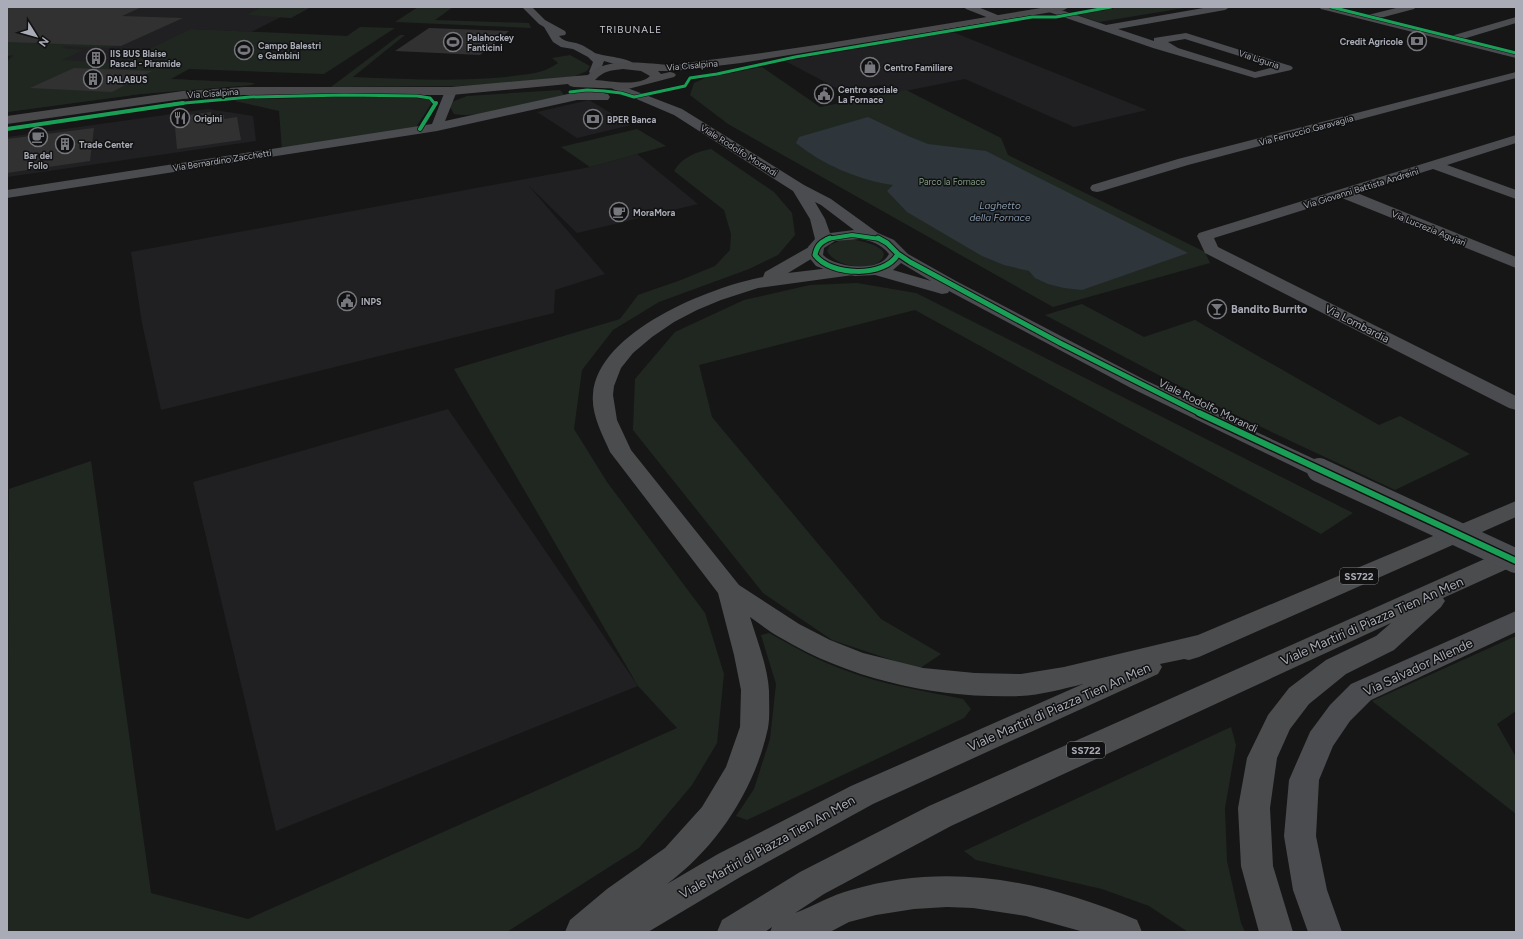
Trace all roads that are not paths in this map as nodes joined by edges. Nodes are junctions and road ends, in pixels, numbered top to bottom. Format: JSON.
{"nodes":[{"id":1,"x":527,"y":7,"type":"edge"},
{"id":2,"x":969,"y":7,"type":"edge"},
{"id":3,"x":1064,"y":7,"type":"edge"},
{"id":4,"x":1225,"y":7,"type":"edge"},
{"id":5,"x":1324,"y":7,"type":"edge"},
{"id":6,"x":1411,"y":7,"type":"edge"},
{"id":7,"x":1049,"y":9,"type":"junction"},
{"id":8,"x":997,"y":18,"type":"junction"},
{"id":9,"x":1366,"y":18,"type":"junction"},
{"id":10,"x":1516,"y":20,"type":"edge"},
{"id":11,"x":1104,"y":28,"type":"junction"},
{"id":12,"x":1450,"y":40,"type":"junction"},
{"id":13,"x":1174,"y":50,"type":"junction"},
{"id":14,"x":592,"y":55,"type":"junction"},
{"id":15,"x":1516,"y":56,"type":"edge"},
{"id":16,"x":741,"y":60,"type":"junction"},
{"id":17,"x":631,"y":66,"type":"junction"},
{"id":18,"x":643,"y":68,"type":"junction"},
{"id":19,"x":1516,"y":75,"type":"edge"},
{"id":20,"x":595,"y":78,"type":"junction"},
{"id":21,"x":651,"y":80,"type":"junction"},
{"id":22,"x":617,"y":87,"type":"junction"},
{"id":23,"x":452,"y":91,"type":"junction"},
{"id":24,"x":604,"y":97,"type":"dead end"},
{"id":25,"x":678,"y":112,"type":"junction"},
{"id":26,"x":8,"y":120,"type":"edge"},
{"id":27,"x":436,"y":127,"type":"junction"},
{"id":28,"x":1515,"y":140,"type":"edge"},
{"id":29,"x":1434,"y":165,"type":"junction"},
{"id":30,"x":799,"y":188,"type":"junction"},
{"id":31,"x":1098,"y":188,"type":"dead end"},
{"id":32,"x":1343,"y":193,"type":"junction"},
{"id":33,"x":7,"y":194,"type":"edge"},
{"id":34,"x":1516,"y":195,"type":"edge"},
{"id":35,"x":872,"y":236,"type":"junction"},
{"id":36,"x":1205,"y":236,"type":"joint"},
{"id":37,"x":819,"y":245,"type":"junction"},
{"id":38,"x":898,"y":253,"type":"junction"},
{"id":39,"x":1516,"y":263,"type":"edge"},
{"id":40,"x":876,"y":270,"type":"junction"},
{"id":41,"x":847,"y":271,"type":"junction"},
{"id":42,"x":756,"y":284,"type":"junction"},
{"id":43,"x":1001,"y":310,"type":"junction"},
{"id":44,"x":1516,"y":404,"type":"edge"},
{"id":45,"x":1516,"y":508,"type":"edge"},
{"id":46,"x":1516,"y":555,"type":"edge"},
{"id":47,"x":1516,"y":561,"type":"edge"},
{"id":48,"x":1448,"y":586,"type":"junction"},
{"id":49,"x":730,"y":591,"type":"junction"},
{"id":50,"x":1516,"y":621,"type":"edge"},
{"id":51,"x":1202,"y":644,"type":"junction"},
{"id":52,"x":582,"y":932,"type":"edge"},
{"id":53,"x":616,"y":932,"type":"edge"},
{"id":54,"x":734,"y":932,"type":"edge"},
{"id":55,"x":787,"y":932,"type":"edge"},
{"id":56,"x":1125,"y":932,"type":"edge"},
{"id":57,"x":1276,"y":932,"type":"edge"},
{"id":58,"x":1325,"y":932,"type":"edge"}],
"edges":[{"from":1,"to":14,"type":"street"},
{"from":2,"to":8,"type":"street"},
{"from":3,"to":7,"type":"main road","name":"Via Cisalpina"},
{"from":4,"to":11,"type":"street","name":"Via Liguria"},
{"from":5,"to":9,"type":"street"},
{"from":6,"to":9,"type":"street"},
{"from":7,"to":8,"type":"main road","name":"Via Cisalpina"},
{"from":7,"to":11,"type":"street","name":"Via Liguria"},
{"from":8,"to":16,"type":"main road","name":"Via Cisalpina"},
{"from":9,"to":12,"type":"street"},
{"from":10,"to":12,"type":"street"},
{"from":11,"to":13,"type":"street","name":"Via Liguria"},
{"from":12,"to":15,"type":"street"},
{"from":13,"to":13,"type":"street","name":"Via Liguria"},
{"from":14,"to":17,"type":"street"},
{"from":14,"to":20,"type":"street"},
{"from":16,"to":18,"type":"main road","name":"Via Cisalpina"},
{"from":16,"to":21,"type":"main road","name":"Via Cisalpina"},
{"from":17,"to":18,"type":"main road","name":"Via Cisalpina"},
{"from":17,"to":20,"type":"main road","name":"Via Cisalpina"},
{"from":18,"to":21,"type":"main road","name":"Via Cisalpina"},
{"from":19,"to":31,"type":"street","name":"Via Ferruccio Garavaglia"},
{"from":20,"to":22,"type":"main road","name":"Via Cisalpina"},
{"from":20,"to":23,"type":"main road","name":"Via Cisalpina"},
{"from":21,"to":22,"type":"main road","name":"Via Cisalpina"},
{"from":21,"to":25,"type":"street","name":"Viale Rodolfo Morandi"},
{"from":22,"to":25,"type":"street","name":"Viale Rodolfo Morandi"},
{"from":23,"to":26,"type":"main road","name":"Via Cisalpina"},
{"from":23,"to":27,"type":"street"},
{"from":24,"to":27,"type":"street","name":"Via Bernardino Zacchetti"},
{"from":25,"to":30,"type":"street","name":"Viale Rodolfo Morandi"},
{"from":27,"to":33,"type":"street","name":"Via Bernardino Zacchetti"},
{"from":28,"to":29,"type":"street","name":"Via Giovanni Battista Andreini"},
{"from":29,"to":32,"type":"street","name":"Via Giovanni Battista Andreini"},
{"from":29,"to":34,"type":"street"},
{"from":30,"to":35,"type":"street","name":"Viale Rodolfo Morandi"},
{"from":30,"to":37,"type":"street","name":"Viale Rodolfo Morandi"},
{"from":32,"to":36,"type":"street","name":"Via Giovanni Battista Andreini"},
{"from":32,"to":39,"type":"street","name":"Via Lucrezia Agujari"},
{"from":35,"to":37,"type":"street","name":"Viale Rodolfo Morandi"},
{"from":35,"to":38,"type":"street","name":"Viale Rodolfo Morandi"},
{"from":36,"to":44,"type":"street","name":"Via Lombardia"},
{"from":37,"to":41,"type":"street","name":"Viale Rodolfo Morandi"},
{"from":37,"to":42,"type":"highway"},
{"from":38,"to":40,"type":"street","name":"Viale Rodolfo Morandi"},
{"from":38,"to":43,"type":"street","name":"Viale Rodolfo Morandi"},
{"from":40,"to":41,"type":"street","name":"Viale Rodolfo Morandi"},
{"from":40,"to":43,"type":"street","name":"Viale Rodolfo Morandi"},
{"from":41,"to":42,"type":"highway"},
{"from":42,"to":49,"type":"highway"},
{"from":43,"to":47,"type":"street","name":"Viale Rodolfo Morandi","bridge":true},
{"from":45,"to":51,"type":"highway","name":"Viale Martiri di Piazza Tien An Men","number":"SS722"},
{"from":46,"to":48,"type":"highway","name":"Viale Martiri di Piazza Tien An Men","number":"SS722"},
{"from":48,"to":54,"type":"highway","name":"Viale Martiri di Piazza Tien An Men","number":"SS722"},
{"from":48,"to":57,"type":"highway"},
{"from":49,"to":51,"type":"highway"},
{"from":49,"to":52,"type":"highway"},
{"from":50,"to":58,"type":"street","name":"Via Salvador Allende"},
{"from":51,"to":53,"type":"highway","name":"Viale Martiri di Piazza Tien An Men","number":"SS722"},
{"from":55,"to":56,"type":"highway"}]}
